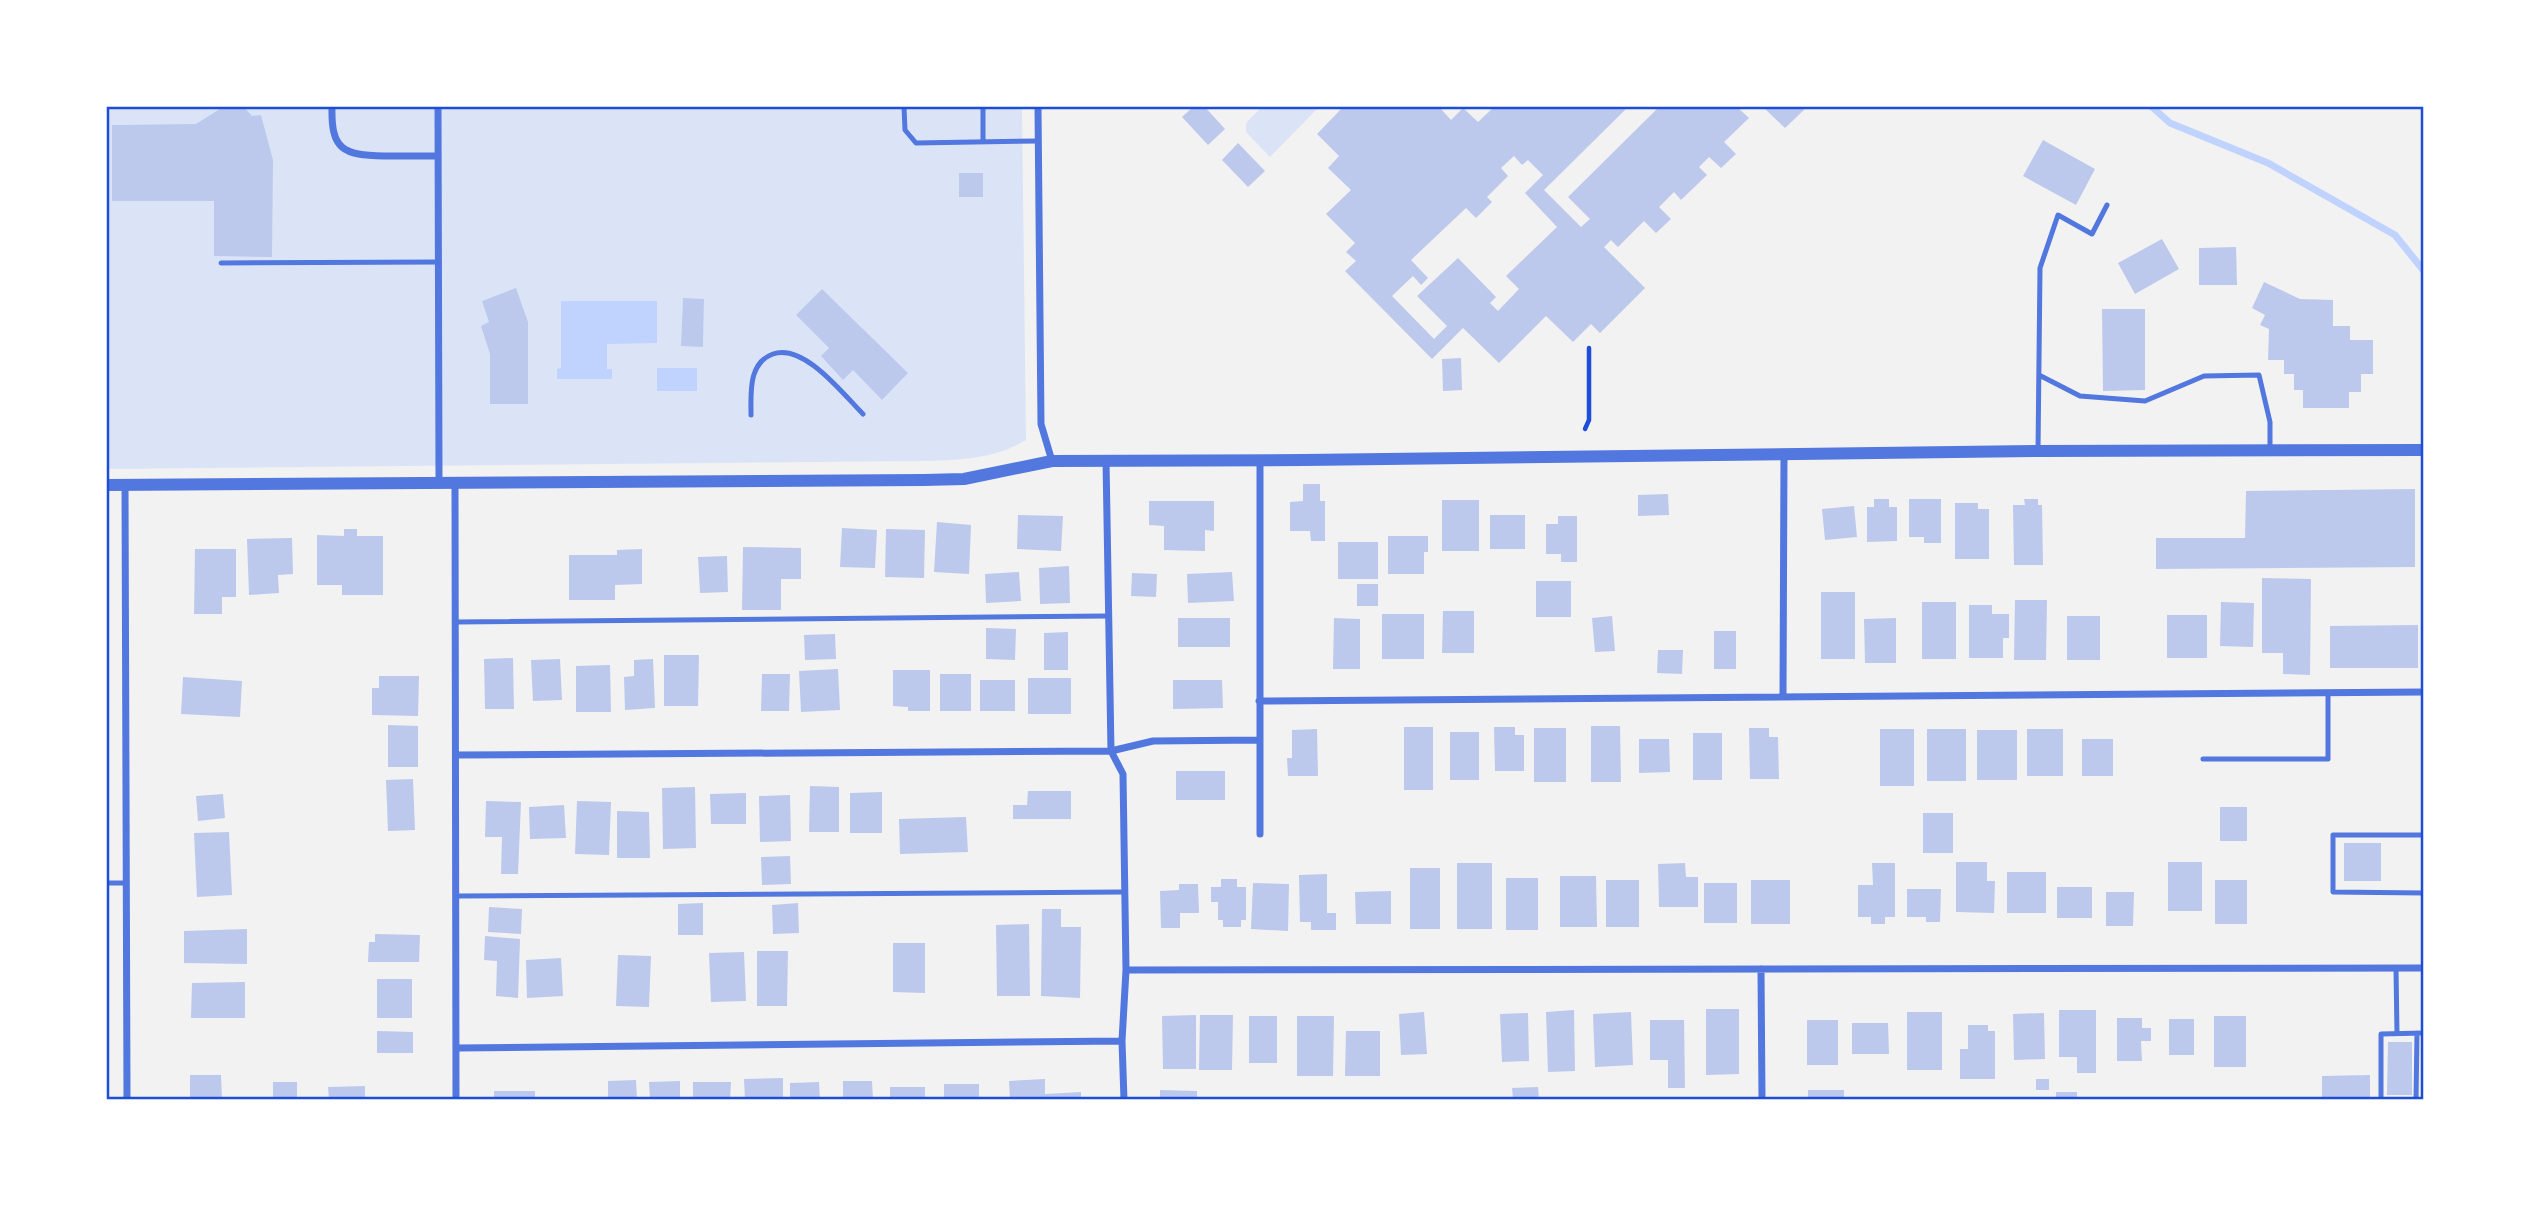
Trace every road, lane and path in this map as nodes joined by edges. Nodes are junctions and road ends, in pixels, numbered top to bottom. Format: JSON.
{"nodes":[{"id":1,"x":332,"y":107,"type":"edge"},
{"id":2,"x":438,"y":107,"type":"edge"},
{"id":3,"x":904,"y":107,"type":"edge"},
{"id":4,"x":983,"y":107,"type":"edge"},
{"id":5,"x":1038,"y":107,"type":"edge"},
{"id":6,"x":1038,"y":141,"type":"junction"},
{"id":7,"x":983,"y":142,"type":"junction"},
{"id":8,"x":438,"y":156,"type":"junction"},
{"id":9,"x":2107,"y":205,"type":"dead end"},
{"id":10,"x":439,"y":262,"type":"junction"},
{"id":11,"x":221,"y":263,"type":"dead end"},
{"id":12,"x":1589,"y":348,"type":"dead end"},
{"id":13,"x":2039,"y":375,"type":"junction"},
{"id":14,"x":863,"y":414,"type":"dead end"},
{"id":15,"x":751,"y":415,"type":"dead end"},
{"id":16,"x":1585,"y":429,"type":"dead end"},
{"id":17,"x":2424,"y":450,"type":"edge"},
{"id":18,"x":2038,"y":451,"type":"junction"},
{"id":19,"x":2270,"y":451,"type":"junction"},
{"id":20,"x":1784,"y":454,"type":"junction"},
{"id":21,"x":1107,"y":460,"type":"junction"},
{"id":22,"x":1260,"y":460,"type":"junction"},
{"id":23,"x":1052,"y":461,"type":"junction"},
{"id":24,"x":439,"y":482,"type":"junction"},
{"id":25,"x":455,"y":482,"type":"junction"},
{"id":26,"x":107,"y":485,"type":"edge"},
{"id":27,"x":125,"y":485,"type":"junction"},
{"id":28,"x":1109,"y":616,"type":"junction"},
{"id":29,"x":456,"y":622,"type":"junction"},
{"id":30,"x":2424,"y":692,"type":"edge"},
{"id":31,"x":2328,"y":693,"type":"junction"},
{"id":32,"x":1783,"y":696,"type":"junction"},
{"id":33,"x":1259,"y":701,"type":"junction"},
{"id":34,"x":1259,"y":740,"type":"junction"},
{"id":35,"x":1111,"y":751,"type":"junction"},
{"id":36,"x":457,"y":755,"type":"junction"},
{"id":37,"x":2203,"y":759,"type":"dead end"},
{"id":38,"x":1260,"y":834,"type":"dead end"},
{"id":39,"x":2424,"y":835,"type":"edge"},
{"id":40,"x":107,"y":883,"type":"edge"},
{"id":41,"x":126,"y":883,"type":"junction"},
{"id":42,"x":1124,"y":892,"type":"junction"},
{"id":43,"x":2424,"y":893,"type":"edge"},
{"id":44,"x":457,"y":897,"type":"junction"},
{"id":45,"x":2396,"y":968,"type":"junction"},
{"id":46,"x":2424,"y":968,"type":"edge"},
{"id":47,"x":1761,"y":969,"type":"junction"},
{"id":48,"x":1126,"y":971,"type":"junction"},
{"id":49,"x":2417,"y":1033,"type":"junction"},
{"id":50,"x":2424,"y":1033,"type":"edge"},
{"id":51,"x":2397,"y":1034,"type":"junction"},
{"id":52,"x":1122,"y":1041,"type":"junction"},
{"id":53,"x":457,"y":1048,"type":"junction"},
{"id":54,"x":127,"y":1100,"type":"edge"},
{"id":55,"x":456,"y":1100,"type":"edge"},
{"id":56,"x":1124,"y":1100,"type":"edge"},
{"id":57,"x":1762,"y":1100,"type":"edge"},
{"id":58,"x":2381,"y":1100,"type":"edge"},
{"id":59,"x":2416,"y":1100,"type":"edge"}],
"edges":[{"from":1,"to":8,"type":"street"},
{"from":2,"to":8,"type":"street"},
{"from":3,"to":7,"type":"lane"},
{"from":4,"to":7,"type":"lane"},
{"from":5,"to":6,"type":"street"},
{"from":6,"to":7,"type":"lane"},
{"from":6,"to":23,"type":"street"},
{"from":8,"to":10,"type":"street"},
{"from":9,"to":13,"type":"lane"},
{"from":10,"to":11,"type":"lane"},
{"from":10,"to":24,"type":"street"},
{"from":12,"to":16,"type":"path"},
{"from":13,"to":18,"type":"lane"},
{"from":13,"to":19,"type":"lane"},
{"from":14,"to":15,"type":"lane"},
{"from":17,"to":19,"type":"street"},
{"from":18,"to":19,"type":"street"},
{"from":18,"to":20,"type":"street"},
{"from":20,"to":22,"type":"street"},
{"from":20,"to":32,"type":"street"},
{"from":21,"to":22,"type":"street"},
{"from":21,"to":23,"type":"street"},
{"from":21,"to":28,"type":"street"},
{"from":22,"to":33,"type":"street"},
{"from":23,"to":25,"type":"street"},
{"from":24,"to":25,"type":"street"},
{"from":24,"to":27,"type":"street"},
{"from":25,"to":29,"type":"street"},
{"from":26,"to":27,"type":"street"},
{"from":27,"to":41,"type":"street"},
{"from":28,"to":29,"type":"lane"},
{"from":28,"to":35,"type":"street"},
{"from":29,"to":36,"type":"street"},
{"from":30,"to":31,"type":"street"},
{"from":31,"to":32,"type":"street"},
{"from":31,"to":37,"type":"lane"},
{"from":32,"to":33,"type":"street"},
{"from":33,"to":34,"type":"street"},
{"from":34,"to":35,"type":"street"},
{"from":34,"to":38,"type":"street"},
{"from":35,"to":36,"type":"street"},
{"from":35,"to":42,"type":"street"},
{"from":36,"to":44,"type":"street"},
{"from":39,"to":43,"type":"lane"},
{"from":40,"to":41,"type":"lane"},
{"from":41,"to":54,"type":"street"},
{"from":42,"to":44,"type":"lane"},
{"from":42,"to":48,"type":"street"},
{"from":44,"to":53,"type":"street"},
{"from":45,"to":46,"type":"street"},
{"from":45,"to":47,"type":"street"},
{"from":45,"to":51,"type":"lane"},
{"from":47,"to":48,"type":"street"},
{"from":47,"to":57,"type":"street"},
{"from":48,"to":52,"type":"street"},
{"from":49,"to":50,"type":"lane"},
{"from":49,"to":51,"type":"lane"},
{"from":49,"to":59,"type":"lane"},
{"from":51,"to":58,"type":"lane"},
{"from":52,"to":53,"type":"street"},
{"from":52,"to":56,"type":"street"},
{"from":53,"to":55,"type":"street"}]}
